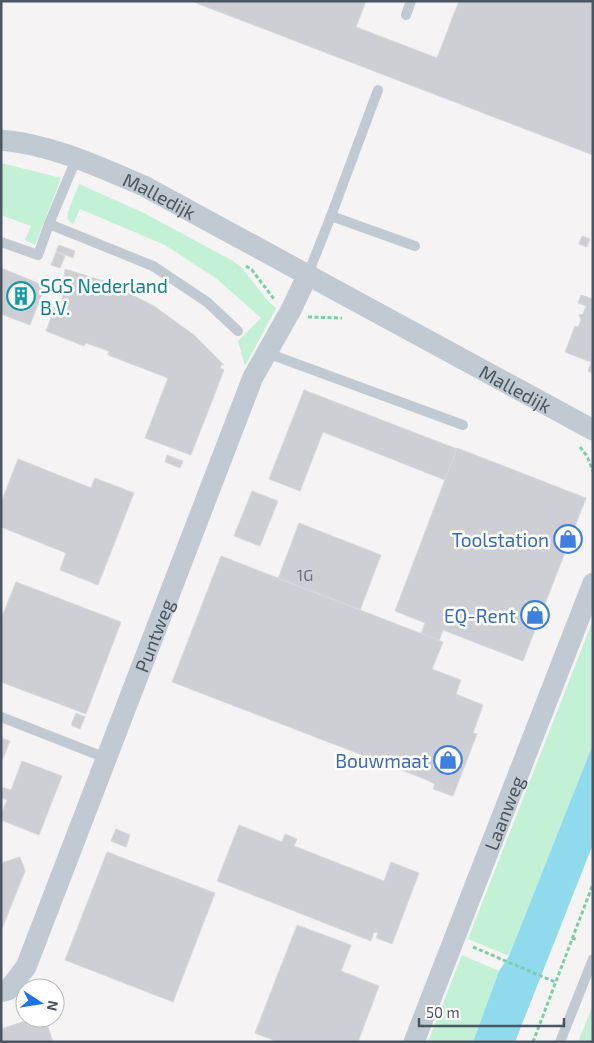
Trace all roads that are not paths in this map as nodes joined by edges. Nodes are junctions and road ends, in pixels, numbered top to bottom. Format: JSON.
{"nodes":[{"id":1,"x":411,"y":1,"type":"edge"},
{"id":2,"x":406,"y":15,"type":"dead end"},
{"id":3,"x":378,"y":90,"type":"dead end"},
{"id":4,"x":1,"y":140,"type":"edge"},
{"id":5,"x":77,"y":157,"type":"junction"},
{"id":6,"x":331,"y":216,"type":"junction"},
{"id":7,"x":49,"y":224,"type":"junction"},
{"id":8,"x":1,"y":242,"type":"edge"},
{"id":9,"x":415,"y":246,"type":"dead end"},
{"id":10,"x":308,"y":274,"type":"junction"},
{"id":11,"x":238,"y":331,"type":"dead end"},
{"id":12,"x":267,"y":353,"type":"junction"},
{"id":13,"x":463,"y":425,"type":"dead end"},
{"id":14,"x":593,"y":430,"type":"edge"},
{"id":15,"x":593,"y":583,"type":"edge"},
{"id":16,"x":1,"y":717,"type":"edge"},
{"id":17,"x":106,"y":758,"type":"junction"},
{"id":18,"x":593,"y":959,"type":"edge"},
{"id":19,"x":1,"y":992,"type":"edge"},
{"id":20,"x":414,"y":1042,"type":"edge"},
{"id":21,"x":560,"y":1042,"type":"edge"}],
"edges":[{"from":1,"to":2,"type":"lane"},
{"from":3,"to":6,"type":"lane"},
{"from":4,"to":5,"type":"street","name":"Malledijk"},
{"from":5,"to":7,"type":"lane"},
{"from":5,"to":10,"type":"street","name":"Malledijk"},
{"from":6,"to":9,"type":"lane"},
{"from":6,"to":10,"type":"lane"},
{"from":7,"to":8,"type":"lane"},
{"from":7,"to":11,"type":"lane"},
{"from":10,"to":12,"type":"street","name":"Puntweg"},
{"from":10,"to":14,"type":"street","name":"Malledijk"},
{"from":12,"to":13,"type":"lane"},
{"from":12,"to":17,"type":"street","name":"Puntweg"},
{"from":15,"to":20,"type":"street","name":"Laanweg"},
{"from":16,"to":17,"type":"lane"},
{"from":17,"to":19,"type":"street","name":"Puntweg"},
{"from":18,"to":21,"type":"lane"}]}
